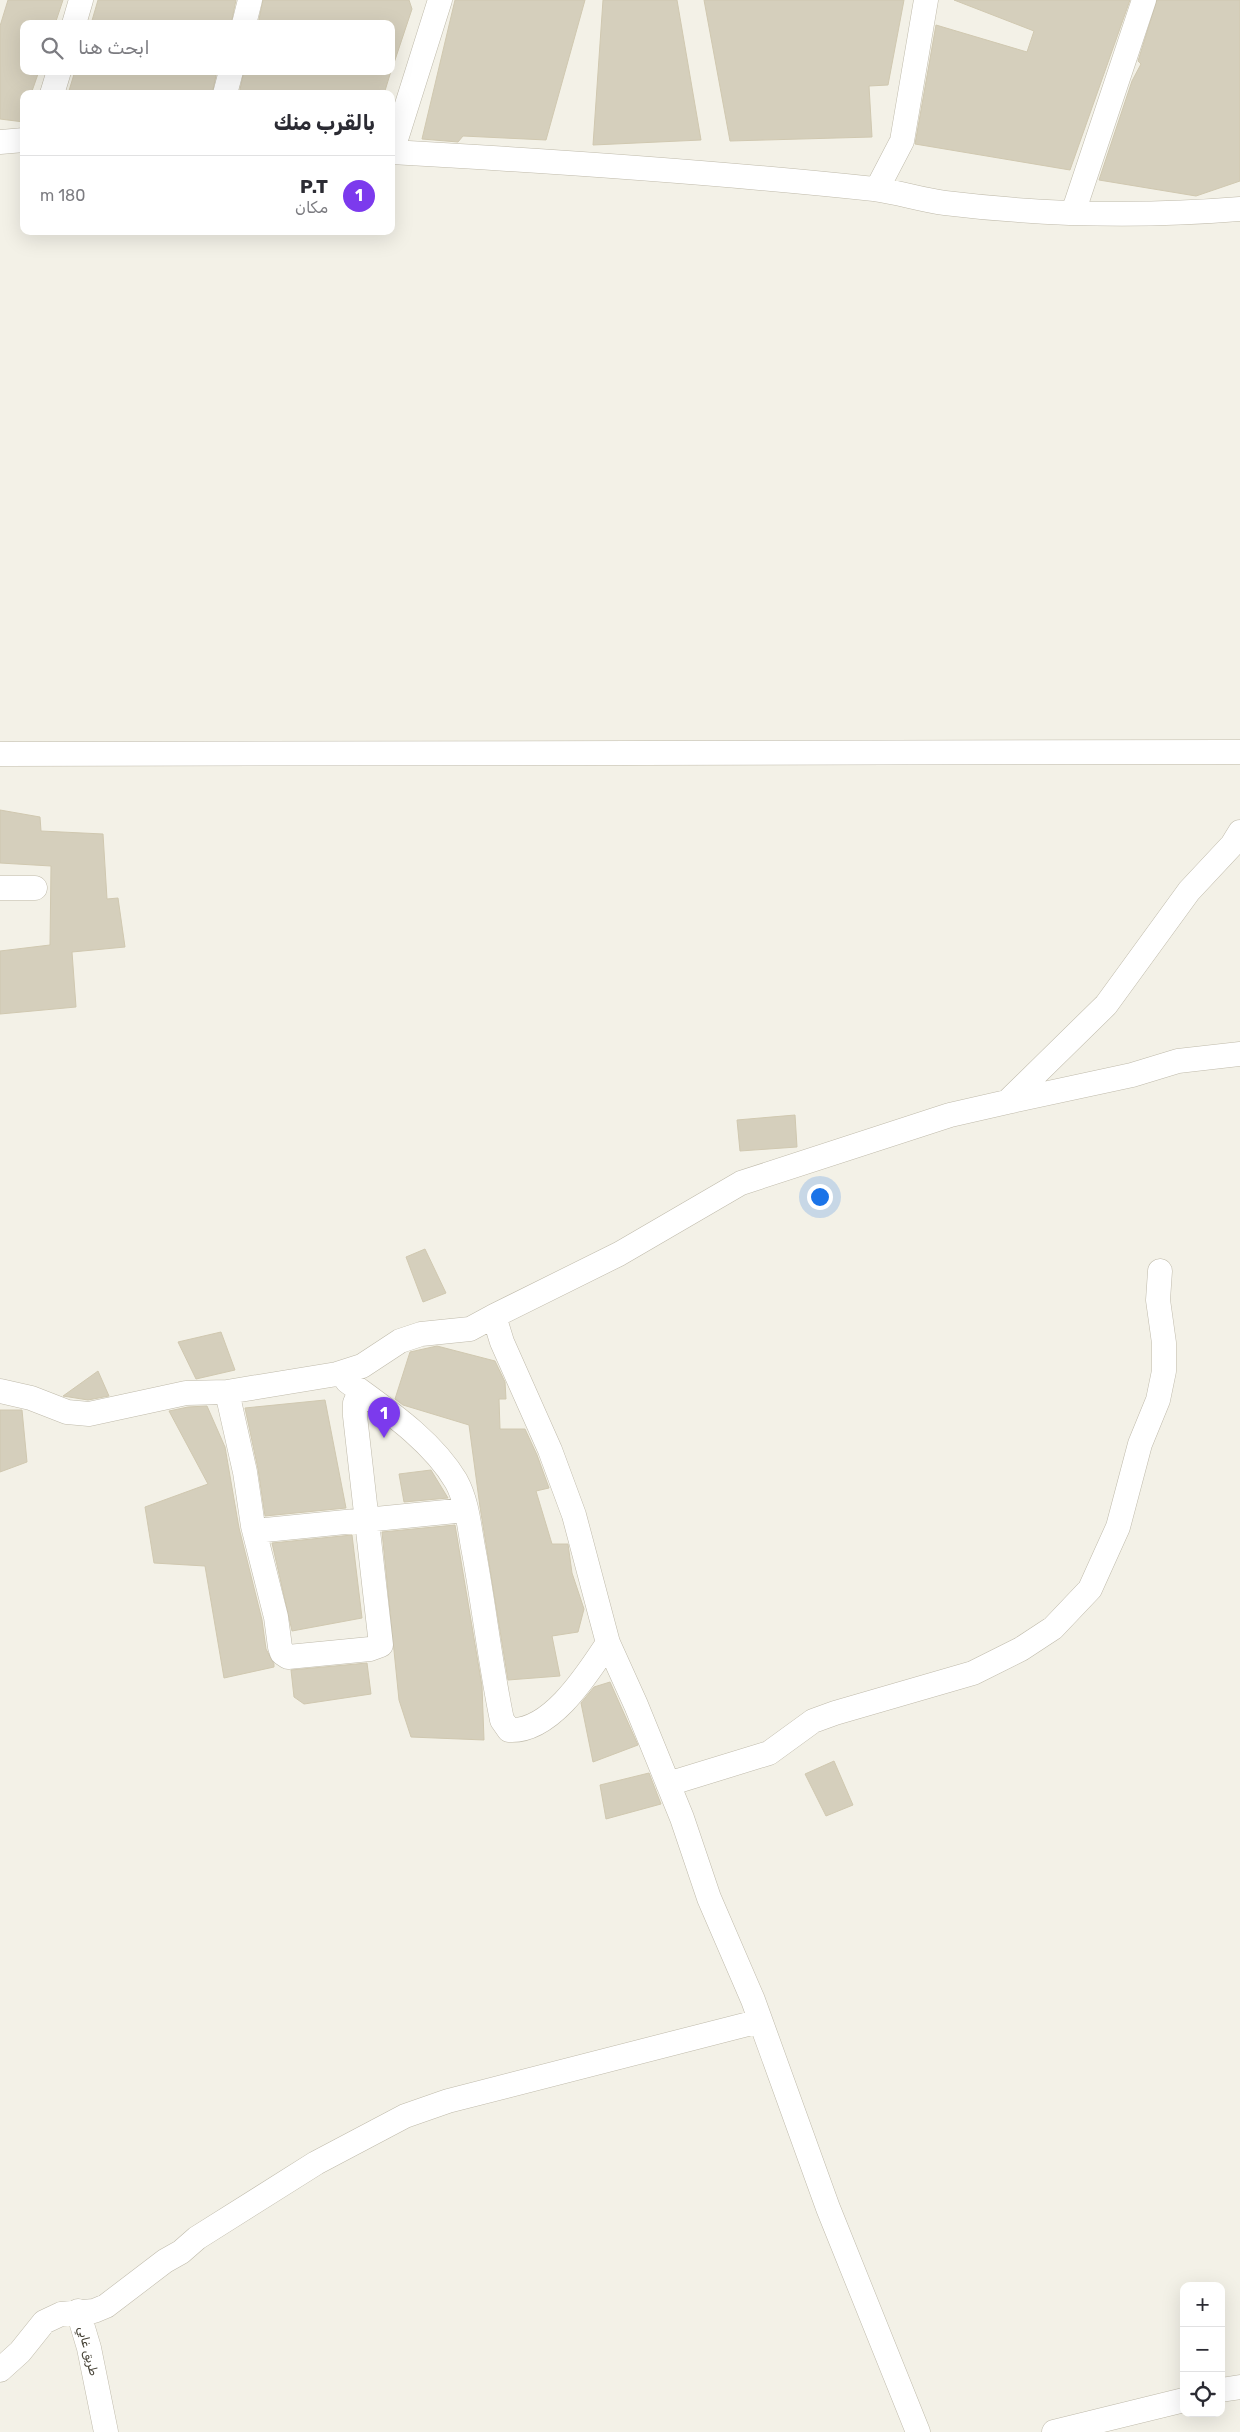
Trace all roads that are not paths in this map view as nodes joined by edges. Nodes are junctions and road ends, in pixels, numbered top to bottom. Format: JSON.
{"nodes":[{"id":1,"x":81,"y":0,"type":"edge"},
{"id":2,"x":250,"y":0,"type":"edge"},
{"id":3,"x":440,"y":0,"type":"edge"},
{"id":4,"x":926,"y":0,"type":"edge"},
{"id":5,"x":1144,"y":0,"type":"edge"},
{"id":6,"x":75,"y":20,"type":"edge"},
{"id":7,"x":245,"y":20,"type":"edge"},
{"id":8,"x":58,"y":75,"type":"edge"},
{"id":9,"x":230,"y":75,"type":"edge"},
{"id":10,"x":53,"y":90,"type":"edge"},
{"id":11,"x":226,"y":90,"type":"edge"},
{"id":12,"x":20,"y":140,"type":"edge"},
{"id":13,"x":0,"y":142,"type":"edge"},
{"id":14,"x":395,"y":142,"type":"edge"},
{"id":15,"x":395,"y":152,"type":"edge"},
{"id":16,"x":877,"y":189,"type":"junction"},
{"id":17,"x":1240,"y":209,"type":"edge"},
{"id":18,"x":1073,"y":212,"type":"junction"},
{"id":19,"x":1240,"y":752,"type":"edge"},
{"id":20,"x":0,"y":754,"type":"edge"},
{"id":21,"x":1240,"y":832,"type":"edge"},
{"id":22,"x":0,"y":888,"type":"edge"},
{"id":23,"x":35,"y":888,"type":"dead end"},
{"id":24,"x":1240,"y":1054,"type":"edge"},
{"id":25,"x":1007,"y":1102,"type":"junction"},
{"id":26,"x":1160,"y":1271,"type":"dead end"},
{"id":27,"x":494,"y":1316,"type":"junction"},
{"id":28,"x":337,"y":1374,"type":"junction"},
{"id":29,"x":0,"y":1391,"type":"edge"},
{"id":30,"x":360,"y":1391,"type":"junction"},
{"id":31,"x":227,"y":1392,"type":"junction"},
{"id":32,"x":466,"y":1510,"type":"junction"},
{"id":33,"x":366,"y":1521,"type":"junction"},
{"id":34,"x":255,"y":1531,"type":"junction"},
{"id":35,"x":608,"y":1643,"type":"junction"},
{"id":36,"x":668,"y":1784,"type":"junction"},
{"id":37,"x":760,"y":2021,"type":"junction"},
{"id":38,"x":78,"y":2311,"type":"junction"},
{"id":39,"x":0,"y":2370,"type":"edge"},
{"id":40,"x":1240,"y":2387,"type":"edge"},
{"id":41,"x":1225,"y":2389,"type":"edge"},
{"id":42,"x":1180,"y":2401,"type":"edge"},
{"id":43,"x":106,"y":2432,"type":"edge"},
{"id":44,"x":918,"y":2432,"type":"edge"},
{"id":45,"x":1054,"y":2432,"type":"edge"}],
"edges":[{"from":1,"to":6,"type":"street"},
{"from":2,"to":7,"type":"street"},
{"from":3,"to":14,"type":"street"},
{"from":4,"to":16,"type":"street"},
{"from":5,"to":18,"type":"street"},
{"from":8,"to":10,"type":"street"},
{"from":9,"to":11,"type":"street"},
{"from":12,"to":13,"type":"street"},
{"from":15,"to":16,"type":"street"},
{"from":16,"to":18,"type":"street"},
{"from":17,"to":18,"type":"street"},
{"from":19,"to":20,"type":"street"},
{"from":21,"to":25,"type":"street"},
{"from":22,"to":23,"type":"street"},
{"from":24,"to":25,"type":"street"},
{"from":25,"to":27,"type":"street"},
{"from":26,"to":36,"type":"street"},
{"from":27,"to":28,"type":"street"},
{"from":27,"to":35,"type":"street"},
{"from":28,"to":30,"type":"street"},
{"from":28,"to":31,"type":"street"},
{"from":29,"to":31,"type":"street"},
{"from":30,"to":32,"type":"street"},
{"from":30,"to":33,"type":"street"},
{"from":31,"to":34,"type":"street"},
{"from":32,"to":33,"type":"street"},
{"from":32,"to":35,"type":"street"},
{"from":33,"to":34,"type":"street"},
{"from":33,"to":34,"type":"street"},
{"from":35,"to":36,"type":"street"},
{"from":36,"to":37,"type":"street"},
{"from":37,"to":38,"type":"street"},
{"from":37,"to":44,"type":"street"},
{"from":38,"to":39,"type":"street","name":"طريق غابي"},
{"from":38,"to":43,"type":"street","name":"طريق غابي"},
{"from":40,"to":41,"type":"street"},
{"from":42,"to":45,"type":"street"}]}
